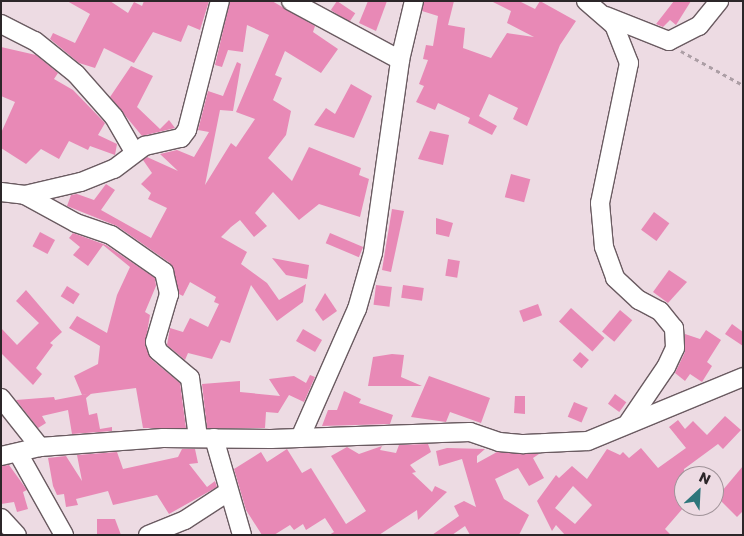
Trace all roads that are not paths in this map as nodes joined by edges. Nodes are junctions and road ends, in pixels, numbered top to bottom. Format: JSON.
{"nodes":[{"id":1,"x":220,"y":1,"type":"edge"},
{"id":2,"x":291,"y":1,"type":"edge"},
{"id":3,"x":414,"y":1,"type":"edge"},
{"id":4,"x":586,"y":1,"type":"edge"},
{"id":5,"x":719,"y":1,"type":"edge"},
{"id":6,"x":606,"y":15,"type":"junction"},
{"id":7,"x":1,"y":24,"type":"edge"},
{"id":8,"x":400,"y":60,"type":"junction"},
{"id":9,"x":134,"y":151,"type":"junction"},
{"id":10,"x":1,"y":192,"type":"edge"},
{"id":11,"x":25,"y":195,"type":"junction"},
{"id":12,"x":743,"y":377,"type":"edge"},
{"id":13,"x":1,"y":398,"type":"edge"},
{"id":14,"x":624,"y":428,"type":"junction"},
{"id":15,"x":206,"y":438,"type":"junction"},
{"id":16,"x":300,"y":438,"type":"junction"},
{"id":17,"x":40,"y":447,"type":"junction"},
{"id":18,"x":10,"y":455,"type":"edge"},
{"id":19,"x":228,"y":492,"type":"junction"},
{"id":20,"x":1,"y":518,"type":"edge"},
{"id":21,"x":17,"y":535,"type":"edge"},
{"id":22,"x":64,"y":535,"type":"edge"},
{"id":23,"x":148,"y":535,"type":"edge"},
{"id":24,"x":242,"y":535,"type":"edge"}],
"edges":[{"from":1,"to":9,"type":"street"},
{"from":2,"to":8,"type":"street"},
{"from":3,"to":8,"type":"street"},
{"from":4,"to":6,"type":"street"},
{"from":5,"to":6,"type":"street"},
{"from":6,"to":14,"type":"street"},
{"from":7,"to":9,"type":"street"},
{"from":8,"to":16,"type":"street"},
{"from":9,"to":11,"type":"street"},
{"from":10,"to":11,"type":"street"},
{"from":11,"to":15,"type":"street"},
{"from":12,"to":14,"type":"street"},
{"from":13,"to":17,"type":"street"},
{"from":14,"to":16,"type":"street"},
{"from":15,"to":16,"type":"street"},
{"from":15,"to":17,"type":"street"},
{"from":15,"to":19,"type":"street"},
{"from":17,"to":18,"type":"street"},
{"from":18,"to":22,"type":"street"},
{"from":19,"to":23,"type":"street"},
{"from":19,"to":24,"type":"street"},
{"from":20,"to":21,"type":"street"}]}
